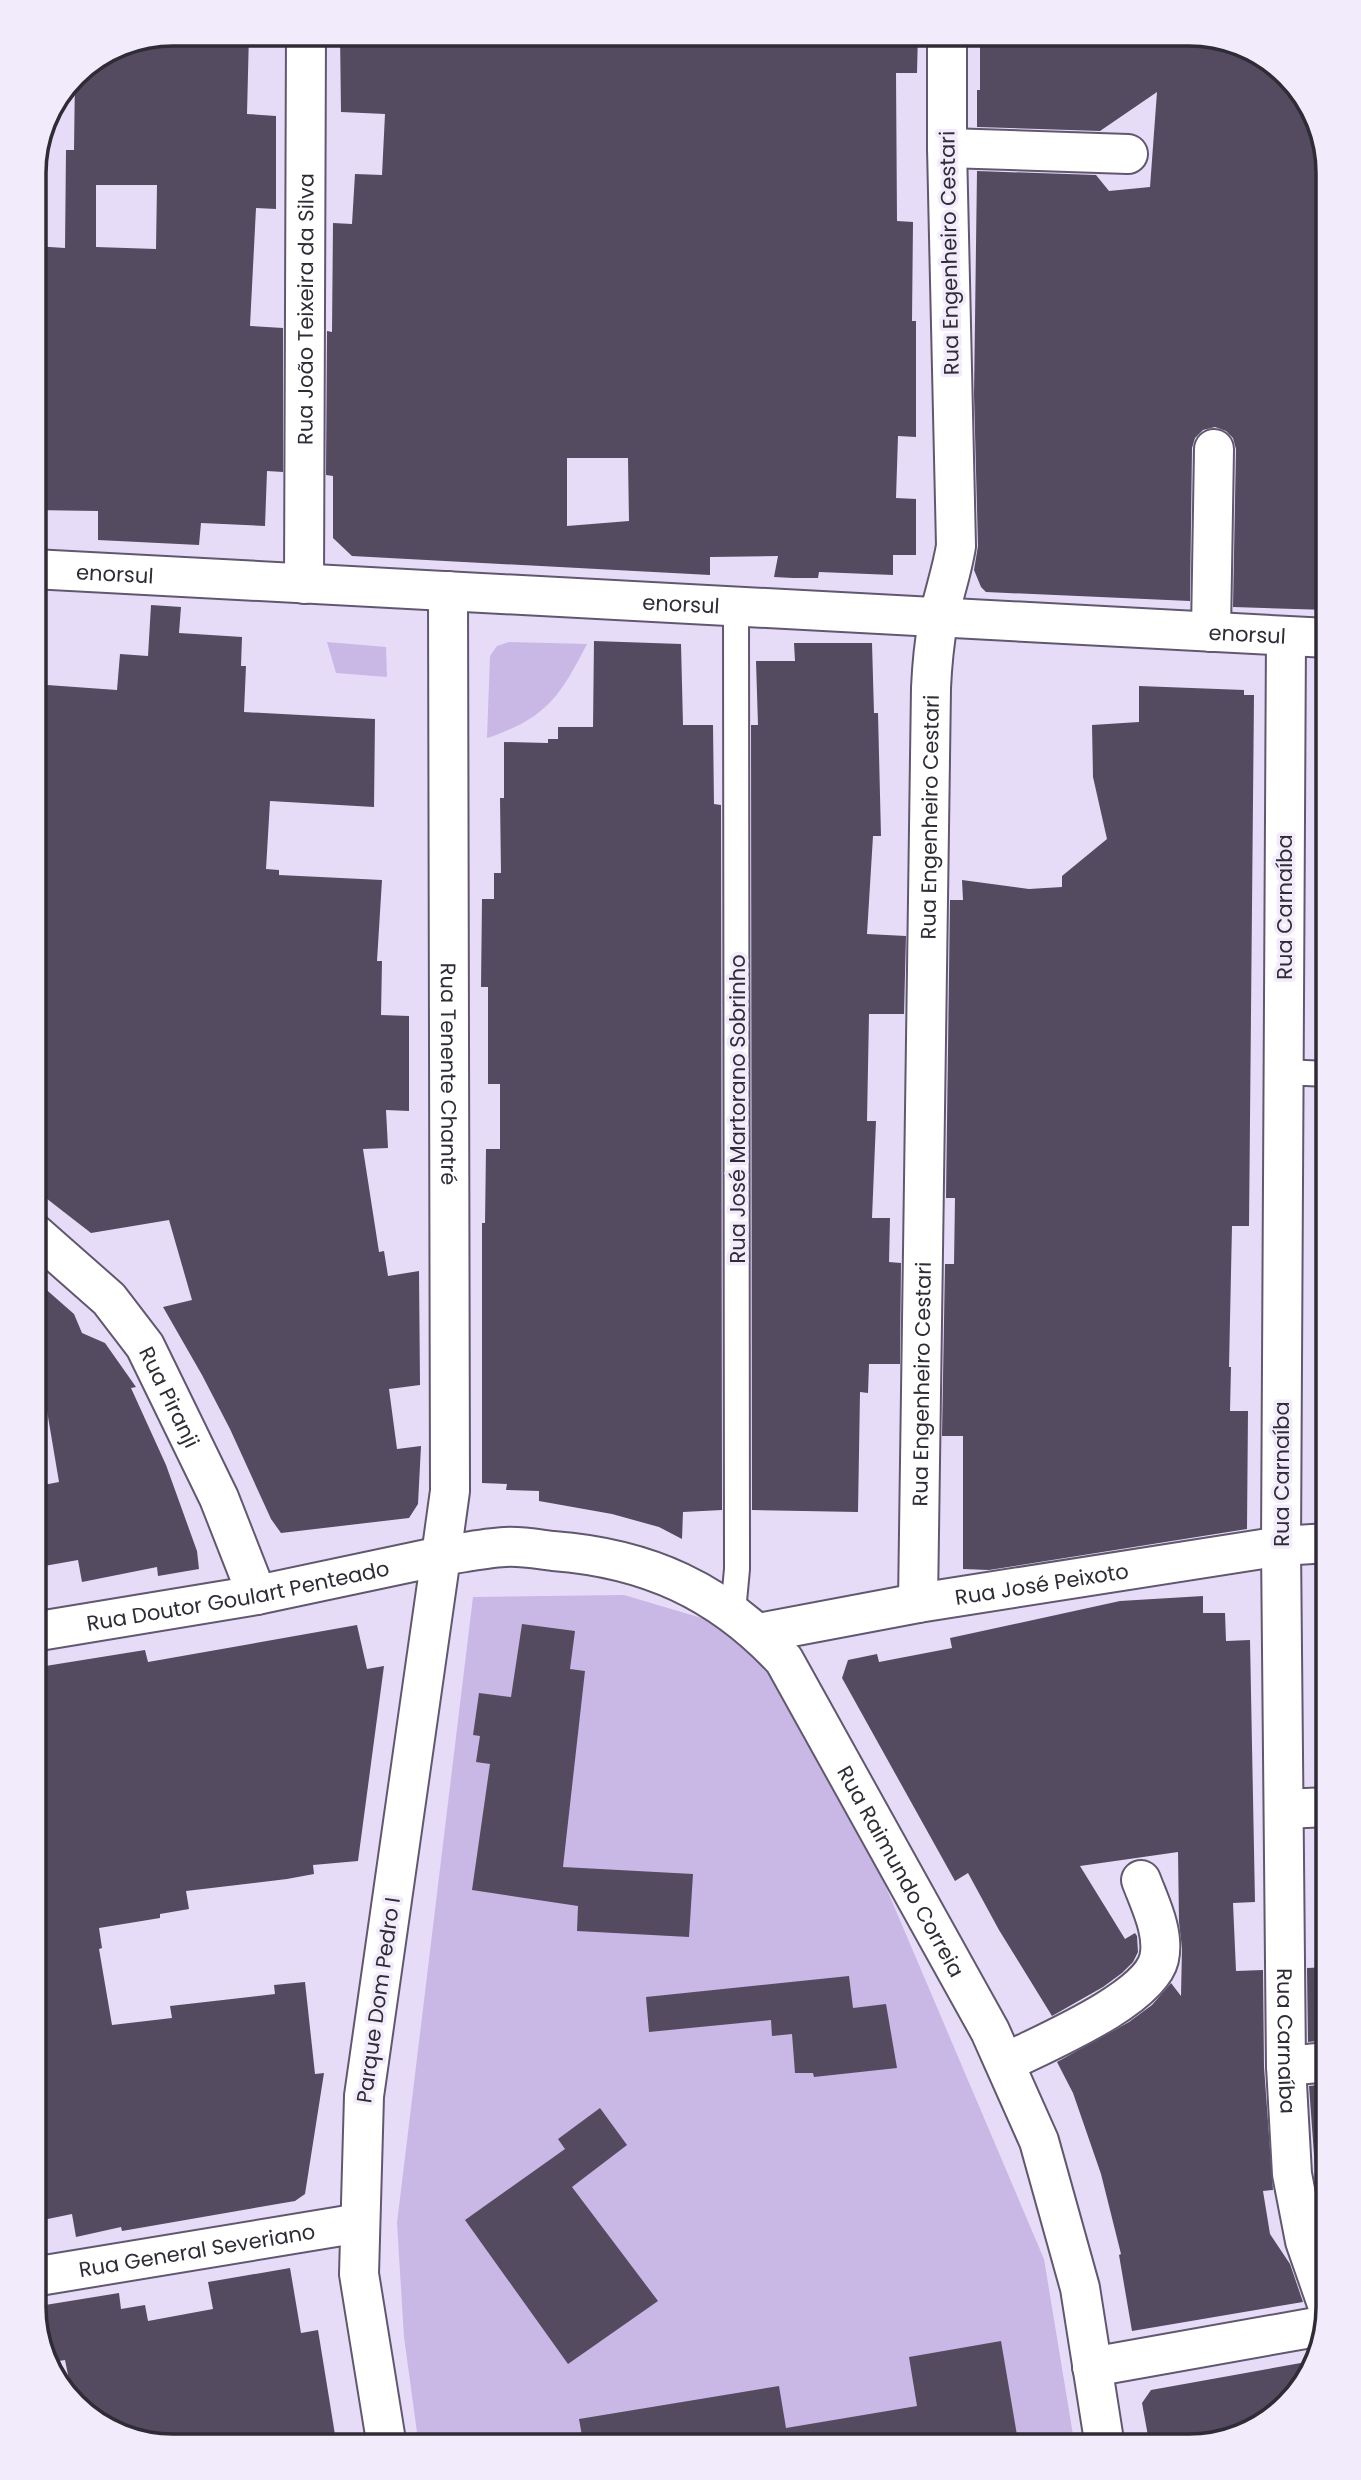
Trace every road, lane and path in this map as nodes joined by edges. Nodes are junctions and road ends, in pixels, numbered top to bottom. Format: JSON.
{"nodes":[{"id":1,"x":306,"y":46,"type":"edge"},
{"id":2,"x":947,"y":46,"type":"edge"},
{"id":3,"x":947,"y":148,"type":"junction"},
{"id":4,"x":1128,"y":154,"type":"dead end"},
{"id":5,"x":1214,"y":449,"type":"dead end"},
{"id":6,"x":46,"y":570,"type":"edge"},
{"id":7,"x":304,"y":584,"type":"junction"},
{"id":8,"x":448,"y":591,"type":"junction"},
{"id":9,"x":736,"y":607,"type":"junction"},
{"id":10,"x":939,"y":619,"type":"junction"},
{"id":11,"x":1211,"y":632,"type":"junction"},
{"id":12,"x":1286,"y":636,"type":"junction"},
{"id":13,"x":1316,"y":637,"type":"edge"},
{"id":14,"x":1283,"y":1072,"type":"junction"},
{"id":15,"x":1316,"y":1073,"type":"edge"},
{"id":16,"x":46,"y":1244,"type":"edge"},
{"id":17,"x":1316,"y":1544,"type":"edge"},
{"id":18,"x":1281,"y":1546,"type":"junction"},
{"id":19,"x":441,"y":1556,"type":"junction"},
{"id":20,"x":257,"y":1595,"type":"junction"},
{"id":21,"x":918,"y":1603,"type":"junction"},
{"id":22,"x":746,"y":1622,"type":"junction"},
{"id":23,"x":46,"y":1630,"type":"edge"},
{"id":24,"x":1316,"y":1807,"type":"edge"},
{"id":25,"x":1284,"y":1808,"type":"junction"},
{"id":26,"x":1141,"y":1880,"type":"dead end"},
{"id":27,"x":1005,"y":2063,"type":"junction"},
{"id":28,"x":1316,"y":2063,"type":"edge"},
{"id":29,"x":1286,"y":2066,"type":"junction"},
{"id":30,"x":360,"y":2223,"type":"junction"},
{"id":31,"x":1316,"y":2273,"type":"edge"},
{"id":32,"x":46,"y":2275,"type":"edge"},
{"id":33,"x":1313,"y":2328,"type":"edge"},
{"id":34,"x":1092,"y":2367,"type":"junction"},
{"id":35,"x":385,"y":2434,"type":"edge"},
{"id":36,"x":1103,"y":2434,"type":"edge"}],
"edges":[{"from":1,"to":7,"type":"street","name":"Rua João Teixeira da Silva"},
{"from":2,"to":3,"type":"street","name":"Rua Engenheiro Cestari"},
{"from":3,"to":4,"type":"street"},
{"from":3,"to":10,"type":"street","name":"Rua Engenheiro Cestari"},
{"from":5,"to":11,"type":"street"},
{"from":6,"to":7,"type":"street","name":"enorsul"},
{"from":7,"to":8,"type":"street","name":"enorsul"},
{"from":8,"to":9,"type":"street","name":"enorsul"},
{"from":8,"to":19,"type":"street","name":"Rua Tenente Chantré"},
{"from":9,"to":10,"type":"street","name":"enorsul"},
{"from":9,"to":22,"type":"lane","name":"Rua José Martorano Sobrinho"},
{"from":10,"to":11,"type":"street","name":"enorsul"},
{"from":10,"to":21,"type":"street","name":"Rua Engenheiro Cestari"},
{"from":11,"to":12,"type":"street","name":"enorsul"},
{"from":12,"to":13,"type":"street","name":"enorsul"},
{"from":12,"to":14,"type":"street","name":"Rua Carnaíba"},
{"from":14,"to":15,"type":"lane"},
{"from":14,"to":18,"type":"street","name":"Rua Carnaíba"},
{"from":16,"to":20,"type":"street","name":"Rua Piranji"},
{"from":17,"to":18,"type":"street","name":"Rua José Peixoto"},
{"from":18,"to":21,"type":"street","name":"Rua José Peixoto"},
{"from":18,"to":25,"type":"street","name":"Rua Carnaíba"},
{"from":19,"to":20,"type":"street","name":"Rua Doutor Goulart Penteado"},
{"from":19,"to":22,"type":"street","name":"Rua Raimundo Correia"},
{"from":19,"to":30,"type":"street","name":"Parque Dom Pedro I"},
{"from":20,"to":23,"type":"street","name":"Rua Doutor Goulart Penteado"},
{"from":21,"to":22,"type":"street","name":"Rua José Peixoto"},
{"from":22,"to":27,"type":"street","name":"Rua Raimundo Correia"},
{"from":24,"to":25,"type":"street"},
{"from":25,"to":29,"type":"street","name":"Rua Carnaíba"},
{"from":26,"to":27,"type":"street"},
{"from":27,"to":34,"type":"street","name":"Rua Raimundo Correia"},
{"from":28,"to":29,"type":"street"},
{"from":29,"to":31,"type":"street","name":"Rua Carnaíba"},
{"from":30,"to":32,"type":"street","name":"Rua General Severiano"},
{"from":30,"to":35,"type":"street","name":"Parque Dom Pedro I"},
{"from":33,"to":34,"type":"street"},
{"from":34,"to":36,"type":"street","name":"Rua Raimundo Correia"}]}
